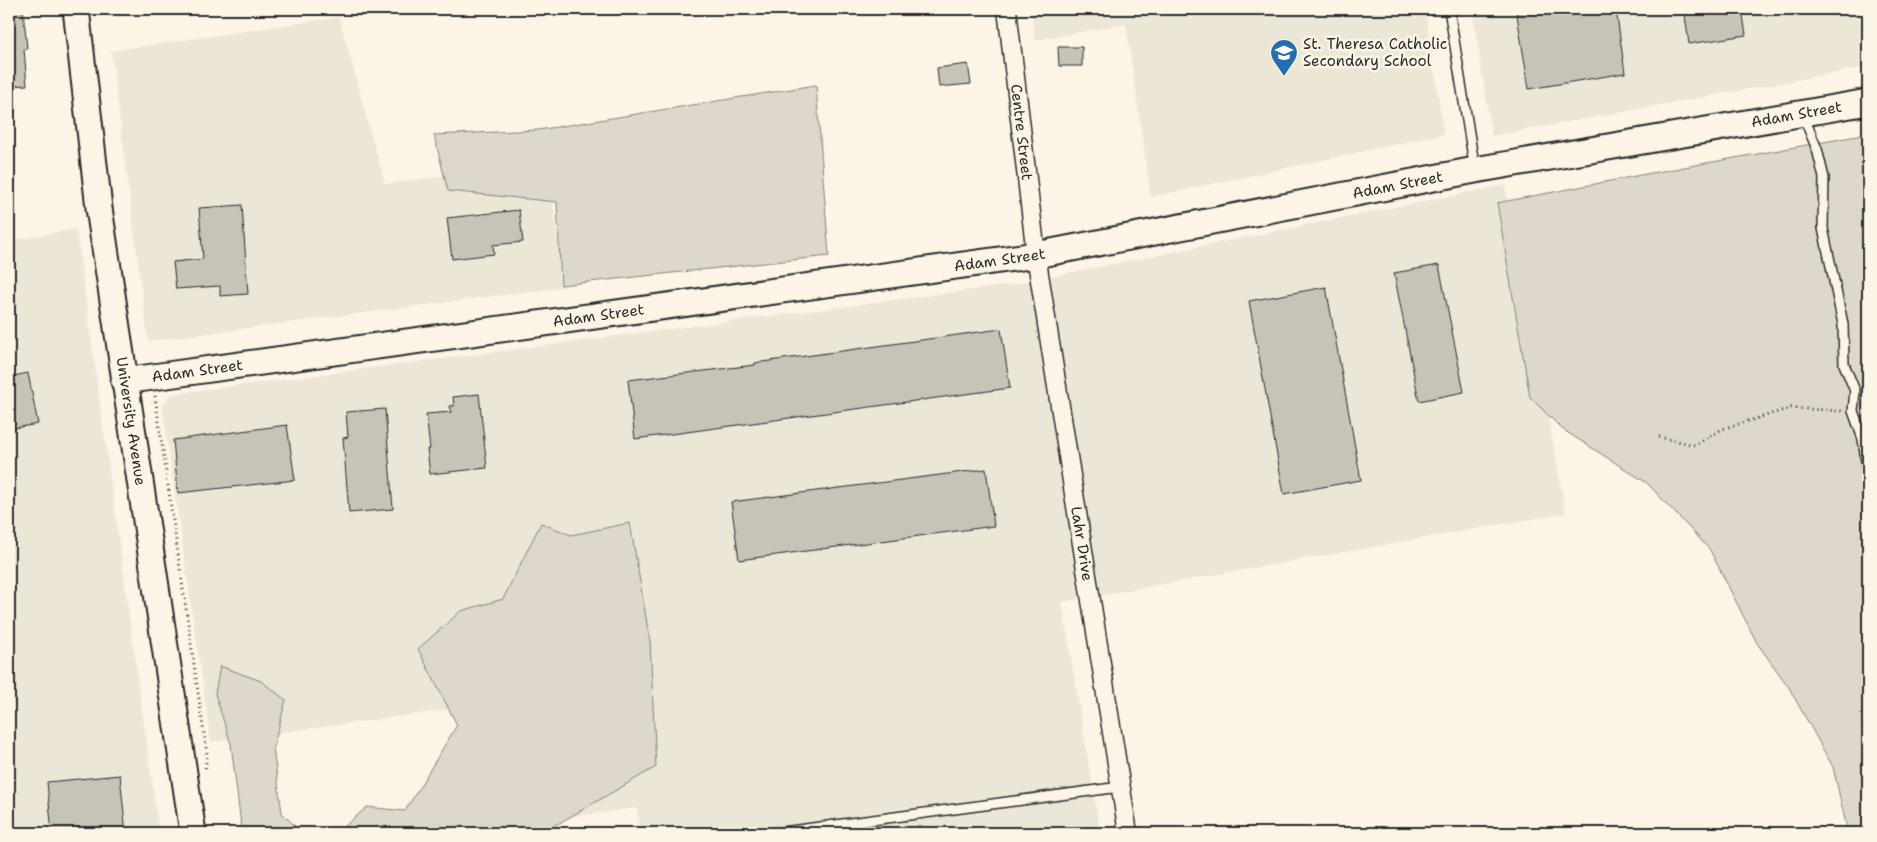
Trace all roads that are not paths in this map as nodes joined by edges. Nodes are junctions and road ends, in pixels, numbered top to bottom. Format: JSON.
{"nodes":[{"id":1,"x":76,"y":9,"type":"edge"},
{"id":2,"x":1007,"y":9,"type":"edge"},
{"id":3,"x":1449,"y":9,"type":"edge"},
{"id":4,"x":1868,"y":102,"type":"edge"},
{"id":5,"x":1802,"y":113,"type":"junction"},
{"id":6,"x":1475,"y":170,"type":"junction"},
{"id":7,"x":1036,"y":255,"type":"junction"},
{"id":8,"x":124,"y":381,"type":"junction"},
{"id":9,"x":1868,"y":478,"type":"edge"},
{"id":10,"x":1120,"y":787,"type":"junction"},
{"id":11,"x":193,"y":833,"type":"edge"},
{"id":12,"x":775,"y":833,"type":"edge"},
{"id":13,"x":1128,"y":833,"type":"edge"}],
"edges":[{"from":1,"to":8,"type":"street","name":"University Avenue"},
{"from":2,"to":7,"type":"street","name":"Centre Street"},
{"from":3,"to":6,"type":"lane"},
{"from":4,"to":5,"type":"street","name":"Adam Street"},
{"from":5,"to":6,"type":"street","name":"Adam Street"},
{"from":5,"to":9,"type":"lane"},
{"from":6,"to":7,"type":"street","name":"Adam Street"},
{"from":7,"to":8,"type":"street","name":"Adam Street"},
{"from":7,"to":10,"type":"street","name":"Lahr Drive"},
{"from":8,"to":11,"type":"street","name":"University Avenue"},
{"from":10,"to":12,"type":"lane"},
{"from":10,"to":13,"type":"street","name":"Lahr Drive"}]}
